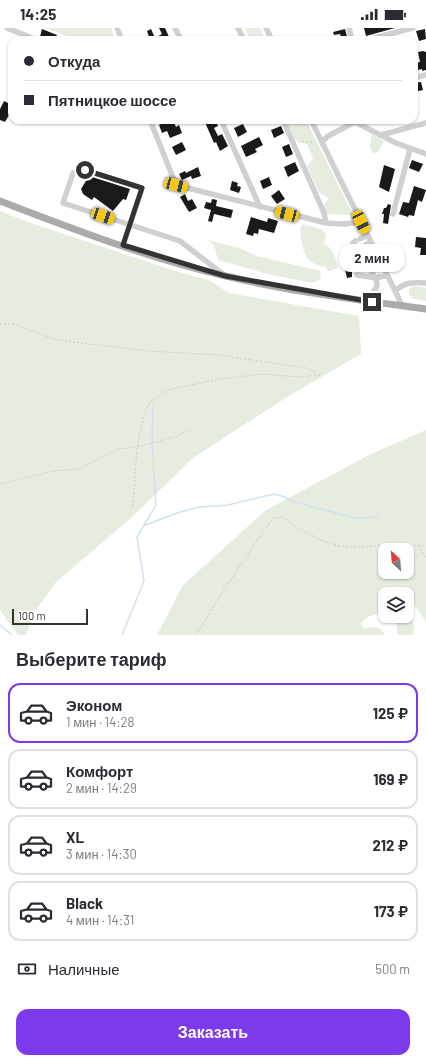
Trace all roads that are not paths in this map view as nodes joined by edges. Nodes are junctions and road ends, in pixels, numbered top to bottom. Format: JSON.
{"nodes":[{"id":1,"x":7,"y":28,"type":"edge"},
{"id":2,"x":413,"y":28,"type":"edge"},
{"id":3,"x":27,"y":36,"type":"edge"},
{"id":4,"x":382,"y":36,"type":"edge"},
{"id":5,"x":426,"y":123,"type":"edge"},
{"id":6,"x":152,"y":124,"type":"edge"},
{"id":7,"x":223,"y":124,"type":"edge"},
{"id":8,"x":285,"y":124,"type":"edge"},
{"id":9,"x":313,"y":124,"type":"edge"},
{"id":10,"x":350,"y":124,"type":"edge"},
{"id":11,"x":361,"y":124,"type":"edge"},
{"id":12,"x":381,"y":135,"type":"junction"},
{"id":13,"x":322,"y":142,"type":"junction"},
{"id":14,"x":410,"y":149,"type":"junction"},
{"id":15,"x":426,"y":154,"type":"edge"},
{"id":16,"x":0,"y":200,"type":"edge"},
{"id":17,"x":260,"y":207,"type":"junction"},
{"id":18,"x":393,"y":214,"type":"dead end"},
{"id":19,"x":361,"y":222,"type":"junction"},
{"id":20,"x":326,"y":223,"type":"junction"},
{"id":21,"x":130,"y":225,"type":"junction"},
{"id":22,"x":367,"y":235,"type":"junction"},
{"id":23,"x":371,"y":242,"type":"junction"},
{"id":24,"x":123,"y":245,"type":"junction"},
{"id":25,"x":360,"y":248,"type":"junction"},
{"id":26,"x":379,"y":258,"type":"junction"},
{"id":27,"x":366,"y":264,"type":"junction"},
{"id":28,"x":357,"y":275,"type":"dead end"},
{"id":29,"x":387,"y":275,"type":"junction"},
{"id":30,"x":225,"y":276,"type":"junction"},
{"id":31,"x":376,"y":278,"type":"junction"},
{"id":32,"x":426,"y":283,"type":"edge"},
{"id":33,"x":395,"y":291,"type":"junction"},
{"id":34,"x":361,"y":301,"type":"junction"},
{"id":35,"x":402,"y":306,"type":"junction"},
{"id":36,"x":426,"y":309,"type":"edge"}],
"edges":[{"from":1,"to":3,"type":"street"},
{"from":2,"to":4,"type":"street"},
{"from":5,"to":12,"type":"street"},
{"from":6,"to":17,"type":"street"},
{"from":7,"to":17,"type":"street"},
{"from":8,"to":20,"type":"street"},
{"from":9,"to":13,"type":"street"},
{"from":10,"to":13,"type":"street"},
{"from":11,"to":12,"type":"street"},
{"from":12,"to":14,"type":"street"},
{"from":13,"to":19,"type":"street"},
{"from":14,"to":15,"type":"street"},
{"from":14,"to":18,"type":"street"},
{"from":16,"to":24,"type":"main road"},
{"from":17,"to":20,"type":"street"},
{"from":19,"to":20,"type":"street"},
{"from":19,"to":22,"type":"street"},
{"from":21,"to":21,"type":"street"},
{"from":21,"to":24,"type":"street"},
{"from":21,"to":30,"type":"street"},
{"from":22,"to":23,"type":"street"},
{"from":22,"to":25,"type":"street"},
{"from":23,"to":25,"type":"street"},
{"from":23,"to":26,"type":"street"},
{"from":24,"to":30,"type":"main road"},
{"from":25,"to":27,"type":"street"},
{"from":26,"to":27,"type":"street"},
{"from":26,"to":29,"type":"street"},
{"from":27,"to":31,"type":"street"},
{"from":28,"to":31,"type":"street"},
{"from":29,"to":31,"type":"street"},
{"from":29,"to":33,"type":"street"},
{"from":30,"to":34,"type":"main road"},
{"from":31,"to":34,"type":"street"},
{"from":32,"to":33,"type":"street"},
{"from":33,"to":35,"type":"street"},
{"from":34,"to":35,"type":"main road"},
{"from":35,"to":36,"type":"main road"}]}
